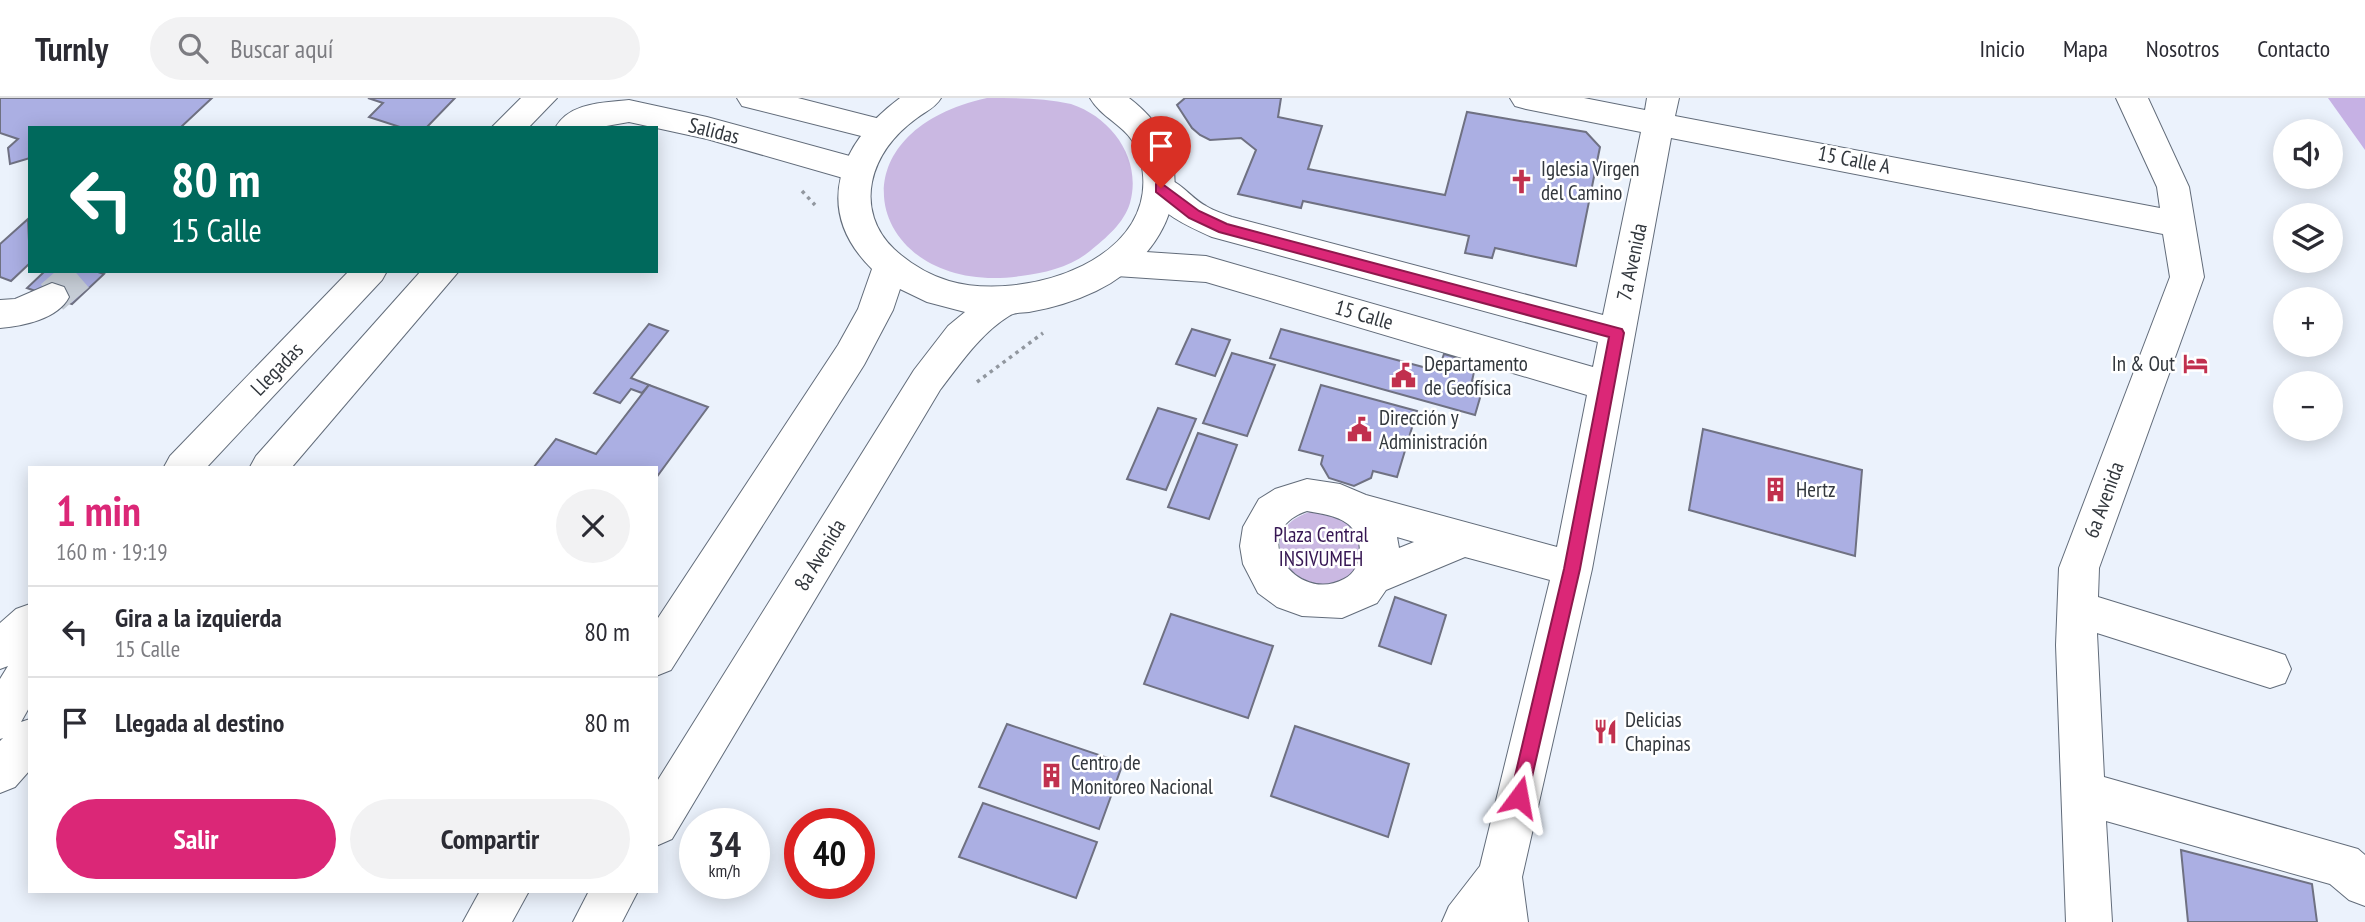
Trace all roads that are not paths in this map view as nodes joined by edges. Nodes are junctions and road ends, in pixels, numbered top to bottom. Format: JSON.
{"nodes":[{"id":1,"x":752,"y":98,"type":"edge"},
{"id":2,"x":925,"y":98,"type":"edge"},
{"id":3,"x":1526,"y":98,"type":"edge"},
{"id":4,"x":2132,"y":98,"type":"edge"},
{"id":5,"x":534,"y":99,"type":"edge"},
{"id":6,"x":1116,"y":101,"type":"edge"},
{"id":7,"x":1662,"y":110,"type":"edge"},
{"id":8,"x":510,"y":126,"type":"edge"},
{"id":9,"x":574,"y":126,"type":"edge"},
{"id":10,"x":881,"y":130,"type":"junction"},
{"id":11,"x":857,"y":170,"type":"junction"},
{"id":12,"x":1161,"y":188,"type":"junction"},
{"id":13,"x":2180,"y":225,"type":"junction"},
{"id":14,"x":1116,"y":263,"type":"junction"},
{"id":15,"x":890,"y":267,"type":"junction"},
{"id":16,"x":368,"y":273,"type":"edge"},
{"id":17,"x":440,"y":273,"type":"edge"},
{"id":18,"x":1002,"y":301,"type":"junction"},
{"id":19,"x":29,"y":306,"type":"tunnel mouth"},
{"id":20,"x":1617,"y":333,"type":"junction"},
{"id":21,"x":0,"y":341,"type":"edge"},
{"id":22,"x":1609,"y":386,"type":"junction"},
{"id":23,"x":184,"y":466,"type":"edge"},
{"id":24,"x":270,"y":466,"type":"edge"},
{"id":25,"x":1362,"y":511,"type":"junction"},
{"id":26,"x":1464,"y":539,"type":"junction"},
{"id":27,"x":1572,"y":569,"type":"junction"},
{"id":28,"x":1374,"y":577,"type":"junction"},
{"id":29,"x":2076,"y":608,"type":"junction"},
{"id":30,"x":28,"y":624,"type":"edge"},
{"id":31,"x":0,"y":650,"type":"edge"},
{"id":32,"x":658,"y":654,"type":"edge"},
{"id":33,"x":2270,"y":669,"type":"dead end"},
{"id":34,"x":28,"y":670,"type":"edge"},
{"id":35,"x":0,"y":719,"type":"edge"},
{"id":36,"x":2083,"y":793,"type":"junction"},
{"id":37,"x":658,"y":821,"type":"edge"},
{"id":38,"x":1500,"y":877,"type":"junction"},
{"id":39,"x":2365,"y":884,"type":"edge"},
{"id":40,"x":505,"y":893,"type":"edge"},
{"id":41,"x":614,"y":893,"type":"edge"},
{"id":42,"x":486,"y":922,"type":"edge"},
{"id":43,"x":596,"y":922,"type":"edge"},
{"id":44,"x":1465,"y":922,"type":"edge"},
{"id":45,"x":1505,"y":922,"type":"edge"},
{"id":46,"x":2090,"y":922,"type":"edge"}],
"edges":[{"from":1,"to":10,"type":"street"},
{"from":2,"to":10,"type":"street"},
{"from":3,"to":7,"type":"street","name":"15 Calle A"},
{"from":4,"to":13,"type":"street","name":"6a Avenida"},
{"from":5,"to":8,"type":"street"},
{"from":6,"to":12,"type":"street"},
{"from":7,"to":13,"type":"street","name":"15 Calle A"},
{"from":7,"to":20,"type":"street","name":"7a Avenida"},
{"from":9,"to":11,"type":"street","name":"Salidas"},
{"from":10,"to":11,"type":"street"},
{"from":11,"to":15,"type":"street"},
{"from":12,"to":14,"type":"street"},
{"from":12,"to":20,"type":"street"},
{"from":13,"to":29,"type":"street","name":"6a Avenida"},
{"from":14,"to":18,"type":"street"},
{"from":14,"to":22,"type":"street","name":"15 Calle"},
{"from":15,"to":18,"type":"street"},
{"from":15,"to":32,"type":"street"},
{"from":16,"to":23,"type":"street","name":"Llegadas"},
{"from":17,"to":24,"type":"street"},
{"from":18,"to":37,"type":"street","name":"8a Avenida"},
{"from":19,"to":21,"type":"street"},
{"from":20,"to":22,"type":"street","name":"7a Avenida"},
{"from":22,"to":27,"type":"street","name":"7a Avenida"},
{"from":25,"to":26,"type":"street"},
{"from":25,"to":28,"type":"street"},
{"from":25,"to":28,"type":"street"},
{"from":26,"to":27,"type":"street"},
{"from":26,"to":28,"type":"street"},
{"from":27,"to":38,"type":"street","name":"7a Avenida"},
{"from":29,"to":33,"type":"street"},
{"from":29,"to":36,"type":"street","name":"6a Avenida"},
{"from":30,"to":31,"type":"street"},
{"from":34,"to":35,"type":"street"},
{"from":36,"to":39,"type":"street"},
{"from":36,"to":46,"type":"street","name":"6a Avenida"},
{"from":38,"to":44,"type":"street","name":"7a Avenida"},
{"from":38,"to":45,"type":"street","name":"7a Avenida"},
{"from":40,"to":42,"type":"street"},
{"from":41,"to":43,"type":"street"}]}
